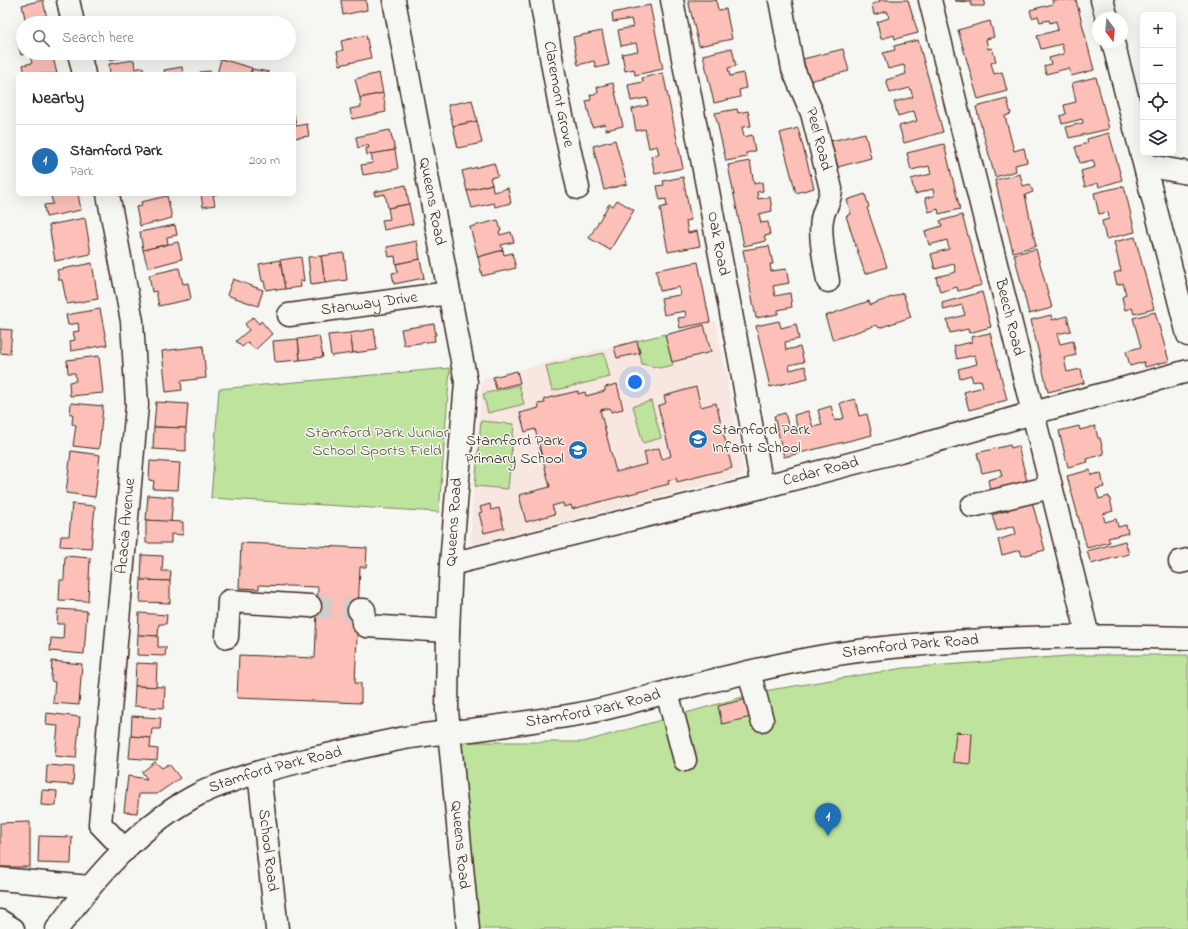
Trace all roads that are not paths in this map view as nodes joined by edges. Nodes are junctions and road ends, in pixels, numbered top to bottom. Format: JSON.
{"nodes":[{"id":1,"x":68,"y":0,"type":"edge"},
{"id":2,"x":394,"y":0,"type":"edge"},
{"id":3,"x":541,"y":0,"type":"edge"},
{"id":4,"x":672,"y":0,"type":"edge"},
{"id":5,"x":780,"y":0,"type":"edge"},
{"id":6,"x":930,"y":0,"type":"edge"},
{"id":7,"x":1102,"y":0,"type":"edge"},
{"id":8,"x":1105,"y":12,"type":"edge"},
{"id":9,"x":71,"y":16,"type":"edge"},
{"id":10,"x":1115,"y":48,"type":"edge"},
{"id":11,"x":81,"y":60,"type":"edge"},
{"id":12,"x":84,"y":72,"type":"edge"},
{"id":13,"x":1145,"y":165,"type":"junction"},
{"id":14,"x":1188,"y":173,"type":"edge"},
{"id":15,"x":578,"y":188,"type":"dead end"},
{"id":16,"x":108,"y":196,"type":"edge"},
{"id":17,"x":1179,"y":265,"type":"edge"},
{"id":18,"x":828,"y":281,"type":"dead end"},
{"id":19,"x":449,"y":293,"type":"junction"},
{"id":20,"x":289,"y":315,"type":"dead end"},
{"id":21,"x":1188,"y":335,"type":"edge"},
{"id":22,"x":1188,"y":371,"type":"edge"},
{"id":23,"x":1033,"y":412,"type":"junction"},
{"id":24,"x":762,"y":487,"type":"junction"},
{"id":25,"x":1051,"y":487,"type":"junction"},
{"id":26,"x":972,"y":506,"type":"dead end"},
{"id":27,"x":451,"y":564,"type":"junction"},
{"id":28,"x":310,"y":606,"type":"tunnel mouth"},
{"id":29,"x":363,"y":618,"type":"tunnel mouth"},
{"id":30,"x":448,"y":631,"type":"junction"},
{"id":31,"x":1088,"y":636,"type":"junction"},
{"id":32,"x":227,"y":637,"type":"dead end"},
{"id":33,"x":1188,"y":638,"type":"edge"},
{"id":34,"x":749,"y":672,"type":"junction"},
{"id":35,"x":667,"y":692,"type":"junction"},
{"id":36,"x":762,"y":720,"type":"dead end"},
{"id":37,"x":450,"y":732,"type":"junction"},
{"id":38,"x":685,"y":760,"type":"dead end"},
{"id":39,"x":259,"y":772,"type":"junction"},
{"id":40,"x":125,"y":850,"type":"junction"},
{"id":41,"x":0,"y":879,"type":"edge"},
{"id":42,"x":90,"y":887,"type":"junction"},
{"id":43,"x":0,"y":921,"type":"edge"},
{"id":44,"x":13,"y":929,"type":"edge"},
{"id":45,"x":57,"y":929,"type":"edge"},
{"id":46,"x":277,"y":929,"type":"edge"},
{"id":47,"x":468,"y":929,"type":"edge"}],
"edges":[{"from":1,"to":9,"type":"street"},
{"from":2,"to":19,"type":"street","name":"Queens Road"},
{"from":3,"to":15,"type":"street","name":"Claremont Grove"},
{"from":4,"to":24,"type":"street","name":"Oak Road"},
{"from":5,"to":18,"type":"street","name":"Peel Road"},
{"from":6,"to":23,"type":"street","name":"Beech Road"},
{"from":7,"to":8,"type":"street"},
{"from":10,"to":13,"type":"street"},
{"from":11,"to":12,"type":"street"},
{"from":13,"to":14,"type":"street"},
{"from":13,"to":17,"type":"street"},
{"from":16,"to":40,"type":"street","name":"Acacia Avenue"},
{"from":17,"to":21,"type":"street"},
{"from":19,"to":20,"type":"street","name":"Stanway Drive"},
{"from":19,"to":27,"type":"street","name":"Queens Road"},
{"from":22,"to":23,"type":"street","name":"Cedar Road"},
{"from":23,"to":24,"type":"street","name":"Cedar Road"},
{"from":23,"to":25,"type":"street","name":"Beech Road"},
{"from":24,"to":27,"type":"street","name":"Cedar Road"},
{"from":25,"to":26,"type":"street"},
{"from":25,"to":31,"type":"street","name":"Beech Road"},
{"from":27,"to":30,"type":"street","name":"Queens Road"},
{"from":28,"to":32,"type":"street"},
{"from":29,"to":30,"type":"street"},
{"from":30,"to":37,"type":"street","name":"Queens Road"},
{"from":31,"to":33,"type":"street","name":"Stamford Park Road"},
{"from":31,"to":34,"type":"street","name":"Stamford Park Road"},
{"from":34,"to":35,"type":"street","name":"Stamford Park Road"},
{"from":34,"to":36,"type":"street"},
{"from":35,"to":37,"type":"street","name":"Stamford Park Road"},
{"from":35,"to":38,"type":"street"},
{"from":37,"to":39,"type":"street","name":"Stamford Park Road"},
{"from":37,"to":47,"type":"street","name":"Queens Road"},
{"from":39,"to":40,"type":"street","name":"Stamford Park Road"},
{"from":39,"to":46,"type":"street","name":"School Road"},
{"from":40,"to":42,"type":"street","name":"Stamford Park Road"},
{"from":41,"to":42,"type":"street"},
{"from":42,"to":45,"type":"street","name":"Stamford Park Road"},
{"from":43,"to":44,"type":"street"}]}
